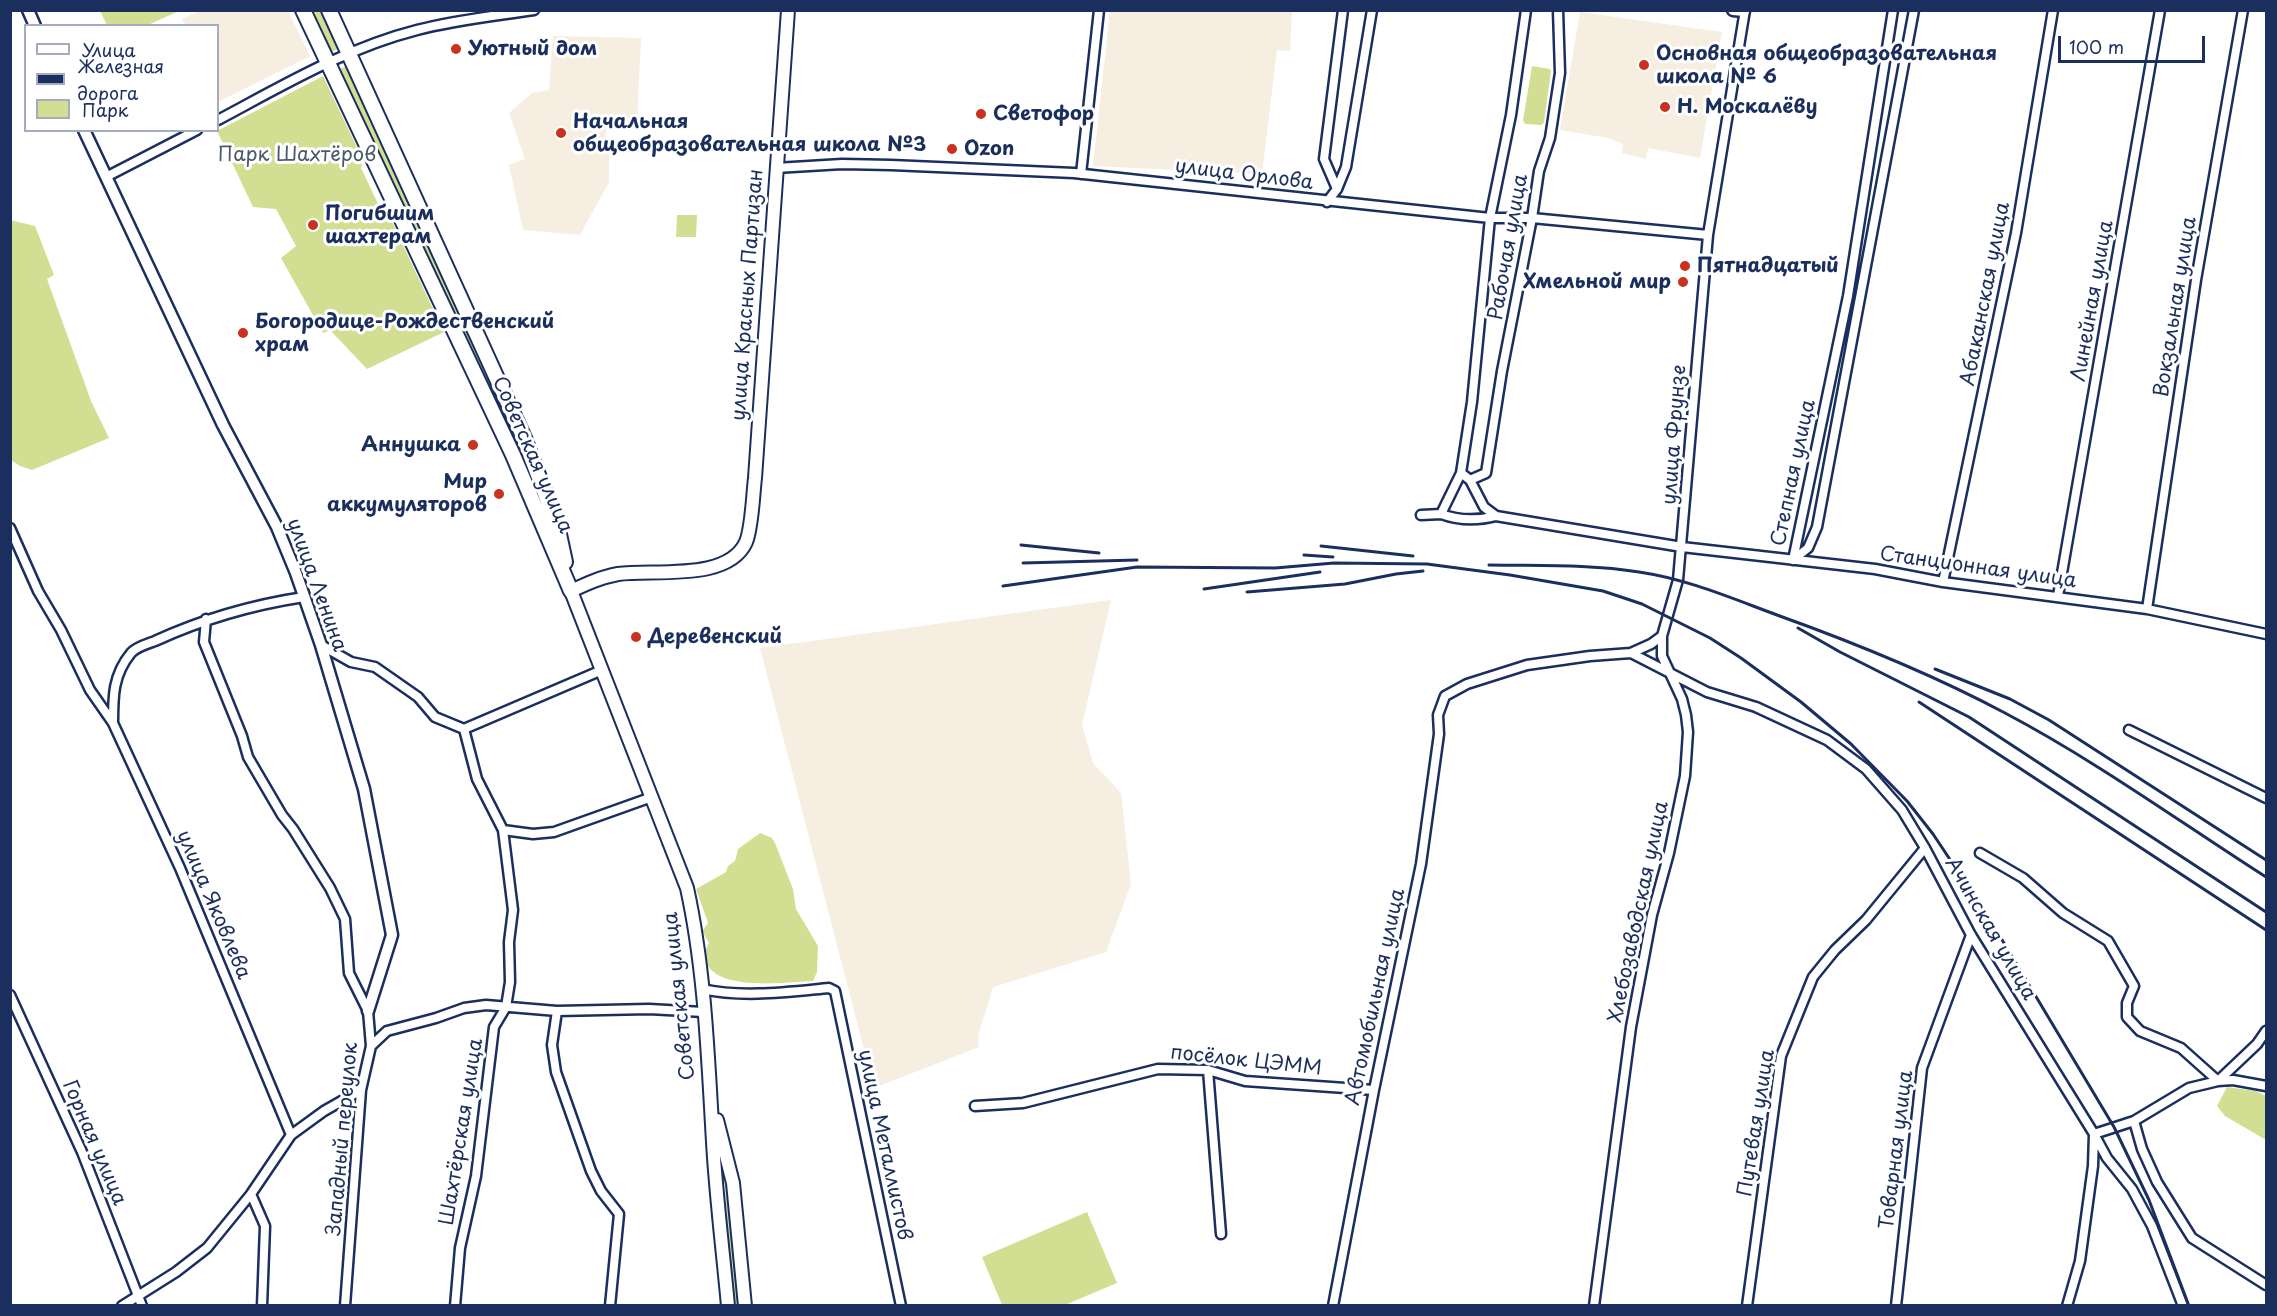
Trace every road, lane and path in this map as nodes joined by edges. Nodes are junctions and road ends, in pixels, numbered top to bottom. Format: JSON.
{"nodes":[{"id":1,"x":28,"y":10,"type":"edge"},
{"id":2,"x":303,"y":10,"type":"edge"},
{"id":3,"x":329,"y":10,"type":"edge"},
{"id":4,"x":534,"y":10,"type":"edge"},
{"id":5,"x":788,"y":10,"type":"edge"},
{"id":6,"x":1099,"y":10,"type":"edge"},
{"id":7,"x":1343,"y":10,"type":"edge"},
{"id":8,"x":1372,"y":10,"type":"edge"},
{"id":9,"x":1526,"y":10,"type":"edge"},
{"id":10,"x":1558,"y":10,"type":"edge"},
{"id":11,"x":1733,"y":10,"type":"edge"},
{"id":12,"x":1893,"y":10,"type":"edge"},
{"id":13,"x":1914,"y":10,"type":"edge"},
{"id":14,"x":2053,"y":10,"type":"edge"},
{"id":15,"x":2160,"y":10,"type":"edge"},
{"id":16,"x":2243,"y":10,"type":"edge"},
{"id":17,"x":1745,"y":11,"type":"edge"},
{"id":18,"x":34,"y":24,"type":"edge"},
{"id":19,"x":349,"y":54,"type":"junction"},
{"id":20,"x":327,"y":63,"type":"junction"},
{"id":21,"x":219,"y":119,"type":"edge"},
{"id":22,"x":85,"y":132,"type":"edge"},
{"id":23,"x":193,"y":132,"type":"edge"},
{"id":24,"x":776,"y":168,"type":"junction"},
{"id":25,"x":1081,"y":174,"type":"junction"},
{"id":26,"x":106,"y":177,"type":"junction"},
{"id":27,"x":1337,"y":189,"type":"junction"},
{"id":28,"x":1327,"y":201,"type":"junction"},
{"id":29,"x":1490,"y":218,"type":"junction"},
{"id":30,"x":1532,"y":218,"type":"junction"},
{"id":31,"x":1708,"y":235,"type":"junction"},
{"id":32,"x":1461,"y":474,"type":"junction"},
{"id":33,"x":1470,"y":480,"type":"junction"},
{"id":34,"x":1441,"y":514,"type":"junction"},
{"id":35,"x":1421,"y":515,"type":"dead end"},
{"id":36,"x":1496,"y":516,"type":"junction"},
{"id":37,"x":10,"y":528,"type":"edge"},
{"id":38,"x":1682,"y":548,"type":"junction"},
{"id":39,"x":1793,"y":560,"type":"junction"},
{"id":40,"x":1943,"y":582,"type":"junction"},
{"id":41,"x":571,"y":591,"type":"junction"},
{"id":42,"x":2058,"y":596,"type":"junction"},
{"id":43,"x":304,"y":597,"type":"junction"},
{"id":44,"x":2146,"y":609,"type":"junction"},
{"id":45,"x":206,"y":619,"type":"junction"},
{"id":46,"x":2266,"y":634,"type":"edge"},
{"id":47,"x":1662,"y":636,"type":"junction"},
{"id":48,"x":321,"y":645,"type":"junction"},
{"id":49,"x":1631,"y":653,"type":"junction"},
{"id":50,"x":602,"y":670,"type":"junction"},
{"id":51,"x":1668,"y":671,"type":"junction"},
{"id":52,"x":113,"y":723,"type":"junction"},
{"id":53,"x":464,"y":729,"type":"junction"},
{"id":54,"x":2129,"y":730,"type":"dead end"},
{"id":55,"x":651,"y":797,"type":"junction"},
{"id":56,"x":2266,"y":798,"type":"edge"},
{"id":57,"x":503,"y":830,"type":"junction"},
{"id":58,"x":1925,"y":848,"type":"junction"},
{"id":59,"x":1980,"y":853,"type":"dead end"},
{"id":60,"x":1971,"y":935,"type":"junction"},
{"id":61,"x":702,"y":989,"type":"junction"},
{"id":62,"x":10,"y":995,"type":"edge"},
{"id":63,"x":506,"y":1007,"type":"junction"},
{"id":64,"x":368,"y":1011,"type":"junction"},
{"id":65,"x":557,"y":1011,"type":"junction"},
{"id":66,"x":703,"y":1012,"type":"junction"},
{"id":67,"x":2266,"y":1031,"type":"edge"},
{"id":68,"x":370,"y":1046,"type":"junction"},
{"id":69,"x":1208,"y":1070,"type":"junction"},
{"id":70,"x":2218,"y":1081,"type":"junction"},
{"id":71,"x":2266,"y":1086,"type":"edge"},
{"id":72,"x":1374,"y":1089,"type":"junction"},
{"id":73,"x":361,"y":1090,"type":"junction"},
{"id":74,"x":710,"y":1095,"type":"junction"},
{"id":75,"x":975,"y":1107,"type":"dead end"},
{"id":76,"x":2134,"y":1121,"type":"junction"},
{"id":77,"x":2094,"y":1134,"type":"junction"},
{"id":78,"x":291,"y":1135,"type":"junction"},
{"id":79,"x":251,"y":1194,"type":"junction"},
{"id":80,"x":1221,"y":1233,"type":"dead end"},
{"id":81,"x":2266,"y":1285,"type":"edge"},
{"id":82,"x":138,"y":1296,"type":"junction"},
{"id":83,"x":122,"y":1305,"type":"edge"},
{"id":84,"x":142,"y":1305,"type":"edge"},
{"id":85,"x":262,"y":1305,"type":"edge"},
{"id":86,"x":345,"y":1305,"type":"edge"},
{"id":87,"x":455,"y":1305,"type":"edge"},
{"id":88,"x":610,"y":1305,"type":"edge"},
{"id":89,"x":728,"y":1305,"type":"edge"},
{"id":90,"x":744,"y":1305,"type":"edge"},
{"id":91,"x":901,"y":1305,"type":"edge"},
{"id":92,"x":1333,"y":1305,"type":"edge"},
{"id":93,"x":1594,"y":1305,"type":"edge"},
{"id":94,"x":1747,"y":1305,"type":"edge"},
{"id":95,"x":1896,"y":1305,"type":"edge"},
{"id":96,"x":2067,"y":1305,"type":"edge"},
{"id":97,"x":2183,"y":1305,"type":"edge"}],
"edges":[{"from":1,"to":18,"type":"street"},
{"from":2,"to":20,"type":"main road","name":"Советская улица"},
{"from":3,"to":19,"type":"main road","name":"Советская улица"},
{"from":4,"to":19,"type":"street"},
{"from":5,"to":24,"type":"main road","name":"улица Красных Партизан"},
{"from":6,"to":25,"type":"street"},
{"from":7,"to":27,"type":"street"},
{"from":8,"to":27,"type":"street"},
{"from":9,"to":29,"type":"street","name":"Рабочая улица"},
{"from":10,"to":30,"type":"street","name":"Рабочая улица"},
{"from":11,"to":17,"type":"street"},
{"from":12,"to":39,"type":"street","name":"Степная улица"},
{"from":13,"to":39,"type":"street","name":"Степная улица"},
{"from":14,"to":40,"type":"street","name":"Абаканская улица"},
{"from":15,"to":42,"type":"street","name":"Линейная улица"},
{"from":16,"to":44,"type":"street","name":"Вокзальная улица"},
{"from":17,"to":31,"type":"street","name":"улица Фрунзе"},
{"from":19,"to":20,"type":"street"},
{"from":19,"to":41,"type":"main road","name":"Советская улица"},
{"from":20,"to":21,"type":"street"},
{"from":20,"to":41,"type":"main road","name":"Советская улица"},
{"from":22,"to":26,"type":"street","name":"улица Ленина"},
{"from":23,"to":26,"type":"street"},
{"from":24,"to":25,"type":"street","name":"улица Орлова"},
{"from":24,"to":41,"type":"main road","name":"улица Красных Партизан"},
{"from":25,"to":28,"type":"street","name":"улица Орлова"},
{"from":26,"to":43,"type":"street","name":"улица Ленина"},
{"from":27,"to":28,"type":"street"},
{"from":28,"to":29,"type":"street","name":"улица Орлова"},
{"from":29,"to":30,"type":"street","name":"улица Орлова"},
{"from":29,"to":32,"type":"street","name":"Рабочая улица"},
{"from":30,"to":31,"type":"street","name":"улица Орлова"},
{"from":30,"to":33,"type":"street","name":"Рабочая улица"},
{"from":31,"to":38,"type":"street","name":"улица Фрунзе"},
{"from":32,"to":33,"type":"street"},
{"from":32,"to":34,"type":"street","name":"Рабочая улица"},
{"from":33,"to":36,"type":"street"},
{"from":34,"to":35,"type":"street"},
{"from":34,"to":36,"type":"street"},
{"from":36,"to":38,"type":"street"},
{"from":37,"to":52,"type":"street","name":"улица Яковлева"},
{"from":38,"to":39,"type":"street","name":"Станционная улица"},
{"from":38,"to":47,"type":"street","name":"улица Фрунзе"},
{"from":39,"to":40,"type":"street","name":"Станционная улица"},
{"from":40,"to":42,"type":"street","name":"Станционная улица"},
{"from":41,"to":50,"type":"main road","name":"Советская улица"},
{"from":42,"to":44,"type":"street","name":"Станционная улица"},
{"from":43,"to":45,"type":"street"},
{"from":43,"to":48,"type":"street","name":"улица Ленина"},
{"from":44,"to":46,"type":"street","name":"Станционная улица"},
{"from":45,"to":52,"type":"street"},
{"from":45,"to":64,"type":"street","name":"Западный переулок"},
{"from":47,"to":49,"type":"street"},
{"from":47,"to":51,"type":"street","name":"Хлебозаводская улица"},
{"from":48,"to":53,"type":"street"},
{"from":48,"to":64,"type":"street","name":"улица Ленина"},
{"from":49,"to":51,"type":"street","name":"Ачинская улица"},
{"from":49,"to":72,"type":"street","name":"Автомобильная улица"},
{"from":50,"to":53,"type":"street"},
{"from":50,"to":55,"type":"main road","name":"Советская улица"},
{"from":51,"to":58,"type":"street","name":"Ачинская улица"},
{"from":51,"to":93,"type":"street","name":"Хлебозаводская улица"},
{"from":52,"to":78,"type":"street","name":"улица Яковлева"},
{"from":53,"to":57,"type":"street","name":"Шахтёрская улица"},
{"from":54,"to":56,"type":"street"},
{"from":55,"to":57,"type":"street"},
{"from":55,"to":61,"type":"main road","name":"Советская улица"},
{"from":57,"to":63,"type":"street","name":"Шахтёрская улица"},
{"from":58,"to":60,"type":"street","name":"Ачинская улица"},
{"from":58,"to":94,"type":"street","name":"Путевая улица"},
{"from":59,"to":70,"type":"street"},
{"from":60,"to":77,"type":"street","name":"Ачинская улица"},
{"from":60,"to":95,"type":"street","name":"Товарная улица"},
{"from":61,"to":66,"type":"main road","name":"Советская улица"},
{"from":61,"to":91,"type":"street","name":"улица Металлистов"},
{"from":62,"to":82,"type":"street","name":"Горная улица"},
{"from":63,"to":65,"type":"street"},
{"from":63,"to":68,"type":"street"},
{"from":63,"to":87,"type":"street","name":"Шахтёрская улица"},
{"from":64,"to":68,"type":"street","name":"Западный переулок"},
{"from":65,"to":66,"type":"street"},
{"from":65,"to":88,"type":"street"},
{"from":66,"to":74,"type":"main road","name":"Советская улица"},
{"from":67,"to":70,"type":"street"},
{"from":68,"to":73,"type":"street","name":"Западный переулок"},
{"from":69,"to":72,"type":"street","name":"посёлок ЦЭММ"},
{"from":69,"to":75,"type":"street","name":"посёлок ЦЭММ"},
{"from":69,"to":80,"type":"street"},
{"from":70,"to":71,"type":"street"},
{"from":70,"to":76,"type":"street"},
{"from":72,"to":92,"type":"street","name":"Автомобильная улица"},
{"from":73,"to":78,"type":"street"},
{"from":73,"to":86,"type":"street","name":"Западный переулок"},
{"from":74,"to":89,"type":"main road","name":"Советская улица"},
{"from":74,"to":90,"type":"main road","name":"Советская улица"},
{"from":76,"to":77,"type":"street"},
{"from":76,"to":81,"type":"street"},
{"from":77,"to":96,"type":"street"},
{"from":77,"to":97,"type":"street","name":"Ачинская улица"},
{"from":78,"to":79,"type":"street"},
{"from":79,"to":82,"type":"street"},
{"from":79,"to":85,"type":"street"},
{"from":82,"to":83,"type":"street"},
{"from":82,"to":84,"type":"street","name":"Горная улица"}]}
